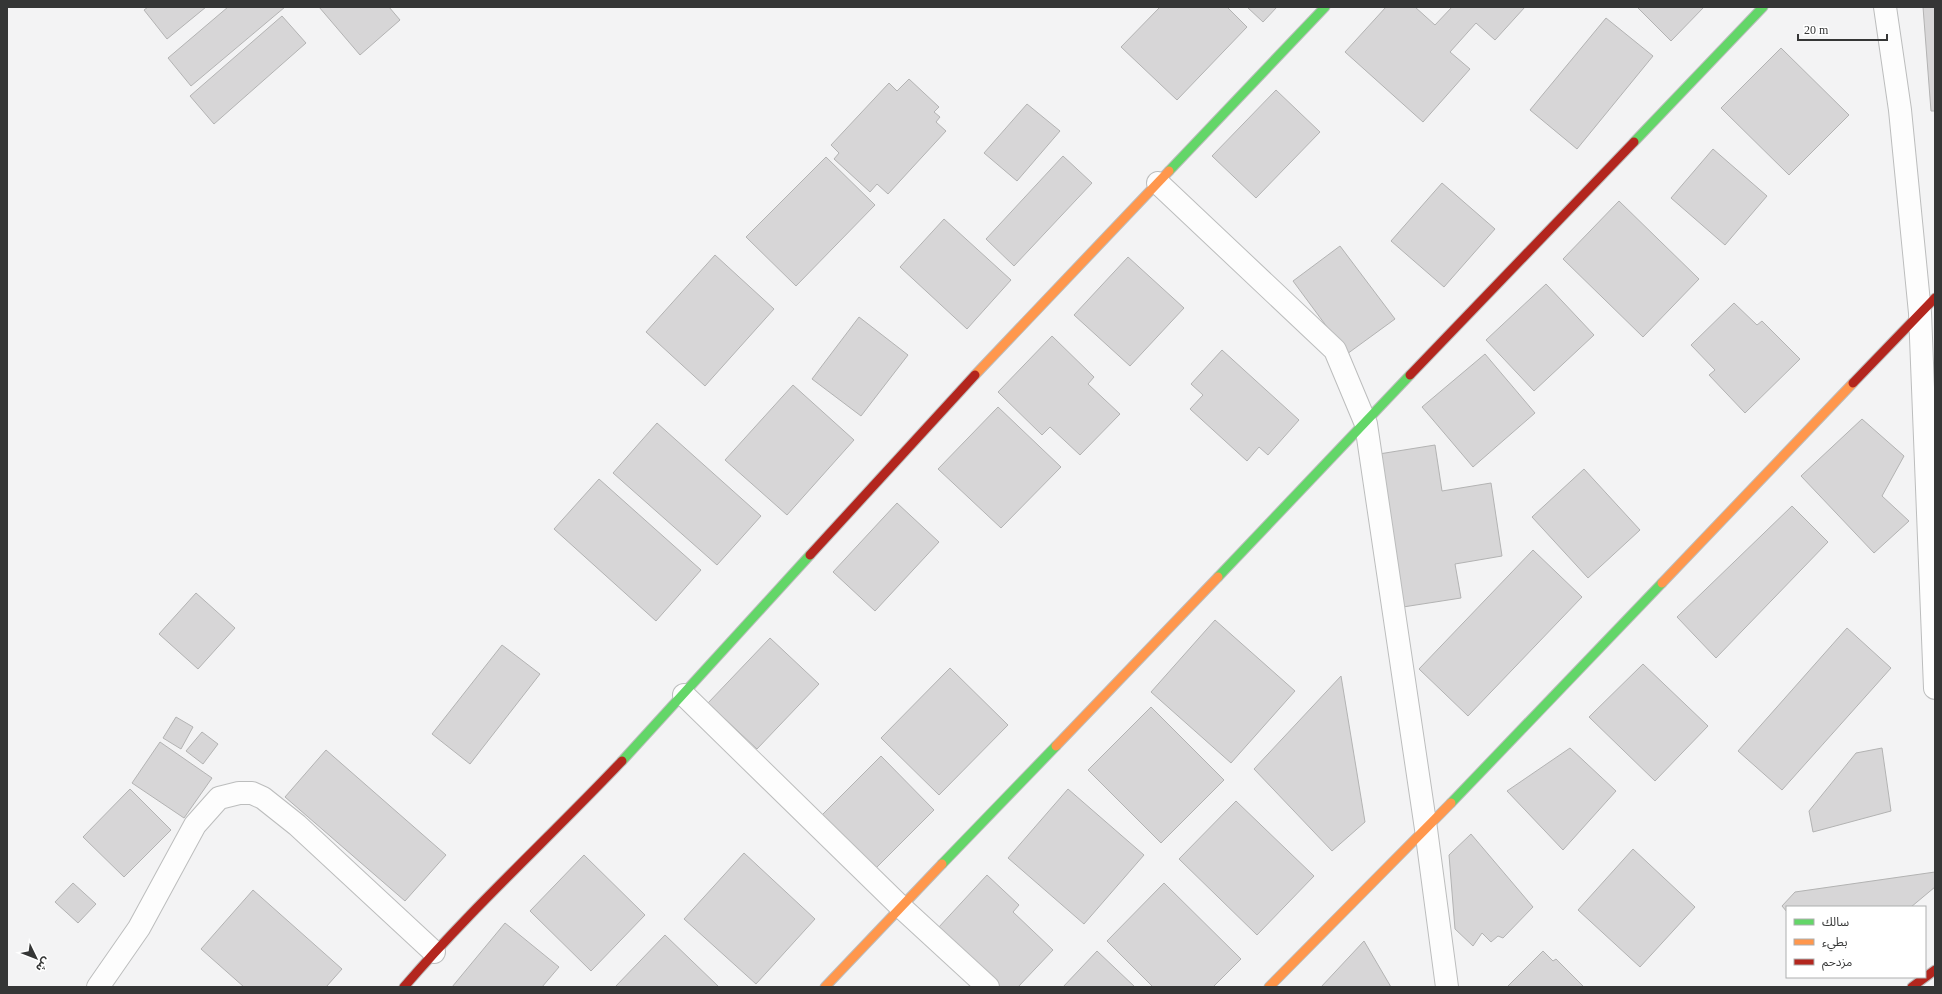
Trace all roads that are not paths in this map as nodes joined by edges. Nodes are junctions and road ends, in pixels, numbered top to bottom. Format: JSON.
{"nodes":[{"id":1,"x":1326,"y":7,"type":"edge"},
{"id":2,"x":1764,"y":7,"type":"edge"},
{"id":3,"x":1885,"y":7,"type":"edge"},
{"id":4,"x":1158,"y":183,"type":"junction"},
{"id":5,"x":1928,"y":305,"type":"edge"},
{"id":6,"x":1366,"y":424,"type":"junction"},
{"id":7,"x":1935,"y":688,"type":"edge"},
{"id":8,"x":684,"y":695,"type":"junction"},
{"id":9,"x":1426,"y":829,"type":"junction"},
{"id":10,"x":902,"y":908,"type":"junction"},
{"id":11,"x":434,"y":952,"type":"junction"},
{"id":12,"x":1935,"y":970,"type":"edge"},
{"id":13,"x":1926,"y":977,"type":"edge"},
{"id":14,"x":1924,"y":978,"type":"edge"},
{"id":15,"x":98,"y":987,"type":"edge"},
{"id":16,"x":404,"y":987,"type":"edge"},
{"id":17,"x":825,"y":987,"type":"edge"},
{"id":18,"x":988,"y":987,"type":"edge"},
{"id":19,"x":1269,"y":987,"type":"edge"},
{"id":20,"x":1447,"y":987,"type":"edge"},
{"id":21,"x":1912,"y":987,"type":"edge"}],
"edges":[{"from":1,"to":4,"type":"street"},
{"from":2,"to":6,"type":"street"},
{"from":3,"to":5,"type":"street"},
{"from":4,"to":6,"type":"street"},
{"from":4,"to":8,"type":"street"},
{"from":5,"to":7,"type":"street"},
{"from":5,"to":9,"type":"street"},
{"from":6,"to":9,"type":"street"},
{"from":6,"to":10,"type":"street"},
{"from":8,"to":10,"type":"street"},
{"from":8,"to":11,"type":"street"},
{"from":9,"to":19,"type":"street"},
{"from":9,"to":20,"type":"street"},
{"from":10,"to":17,"type":"street"},
{"from":10,"to":18,"type":"street"},
{"from":11,"to":15,"type":"street"},
{"from":11,"to":16,"type":"street"},
{"from":12,"to":13,"type":"street"},
{"from":14,"to":21,"type":"street"}]}
